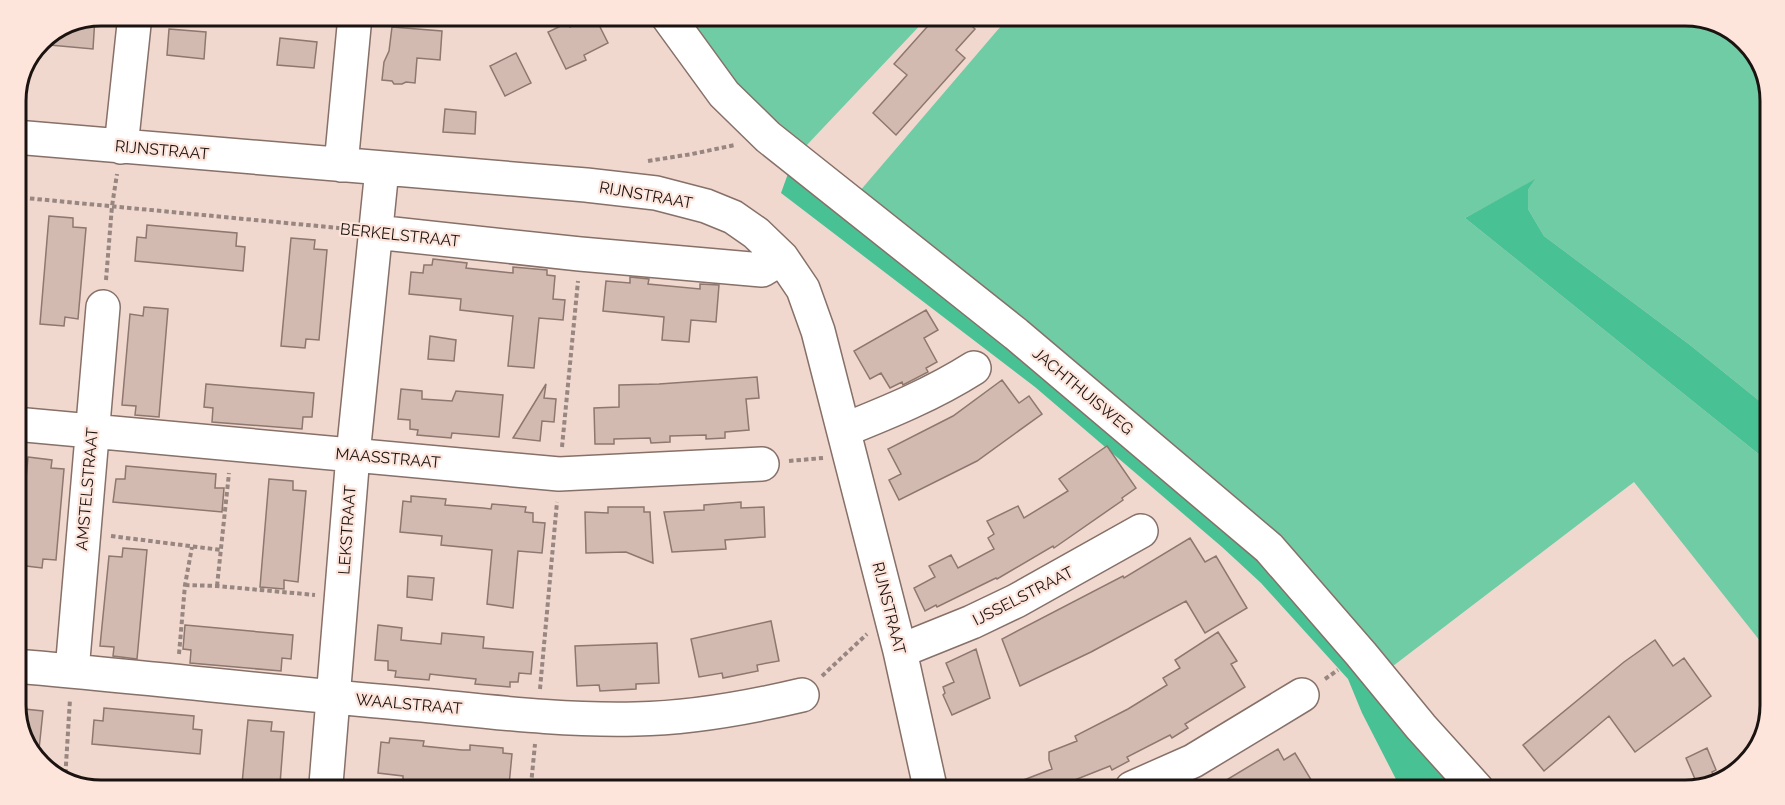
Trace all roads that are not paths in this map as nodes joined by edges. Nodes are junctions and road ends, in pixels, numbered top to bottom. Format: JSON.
{"nodes":[{"id":1,"x":134,"y":26,"type":"edge"},
{"id":2,"x":354,"y":26,"type":"edge"},
{"id":3,"x":675,"y":26,"type":"edge"},
{"id":4,"x":26,"y":138,"type":"edge"},
{"id":5,"x":121,"y":147,"type":"junction"},
{"id":6,"x":341,"y":165,"type":"junction"},
{"id":7,"x":382,"y":169,"type":"junction"},
{"id":8,"x":375,"y":232,"type":"junction"},
{"id":9,"x":782,"y":258,"type":"junction"},
{"id":10,"x":103,"y":307,"type":"road end"},
{"id":11,"x":974,"y":368,"type":"dead end"},
{"id":12,"x":26,"y":425,"type":"edge"},
{"id":13,"x":92,"y":432,"type":"junction"},
{"id":14,"x":847,"y":442,"type":"junction"},
{"id":15,"x":353,"y":455,"type":"junction"},
{"id":16,"x":762,"y":464,"type":"road end"},
{"id":17,"x":1141,"y":531,"type":"dead end"},
{"id":18,"x":896,"y":637,"type":"junction"},
{"id":19,"x":26,"y":667,"type":"edge"},
{"id":20,"x":72,"y":671,"type":"junction"},
{"id":21,"x":1302,"y":694,"type":"road end"},
{"id":22,"x":802,"y":695,"type":"road end"},
{"id":23,"x":333,"y":697,"type":"junction"},
{"id":24,"x":326,"y":780,"type":"edge"},
{"id":25,"x":928,"y":780,"type":"edge"},
{"id":26,"x":1150,"y":780,"type":"edge"},
{"id":27,"x":1469,"y":780,"type":"edge"}],
"edges":[{"from":1,"to":5,"type":"street"},
{"from":2,"to":6,"type":"street"},
{"from":3,"to":27,"type":"street","name":"JACHTHUISWEG"},
{"from":4,"to":5,"type":"street","name":"RIJNSTRAAT"},
{"from":5,"to":6,"type":"street","name":"RIJNSTRAAT"},
{"from":6,"to":7,"type":"street","name":"RIJNSTRAAT"},
{"from":7,"to":8,"type":"street","name":"LEKSTRAAT"},
{"from":7,"to":9,"type":"street","name":"RIJNSTRAAT"},
{"from":8,"to":9,"type":"street","name":"BERKELSTRAAT"},
{"from":8,"to":15,"type":"street","name":"LEKSTRAAT"},
{"from":9,"to":14,"type":"street","name":"RIJNSTRAAT"},
{"from":10,"to":13,"type":"street","name":"AMSTELSTRAAT"},
{"from":11,"to":14,"type":"street"},
{"from":12,"to":13,"type":"street","name":"MAASSTRAAT"},
{"from":13,"to":15,"type":"street","name":"MAASSTRAAT"},
{"from":13,"to":20,"type":"street","name":"AMSTELSTRAAT"},
{"from":14,"to":18,"type":"street","name":"RIJNSTRAAT"},
{"from":15,"to":16,"type":"street","name":"MAASSTRAAT"},
{"from":15,"to":23,"type":"street","name":"LEKSTRAAT"},
{"from":17,"to":18,"type":"street","name":"IJSSELSTRAAT"},
{"from":18,"to":25,"type":"street","name":"RIJNSTRAAT"},
{"from":19,"to":20,"type":"street","name":"WAALSTRAAT"},
{"from":20,"to":23,"type":"street","name":"WAALSTRAAT"},
{"from":21,"to":26,"type":"street"},
{"from":22,"to":23,"type":"street","name":"WAALSTRAAT"},
{"from":23,"to":24,"type":"street","name":"LEKSTRAAT"}]}
